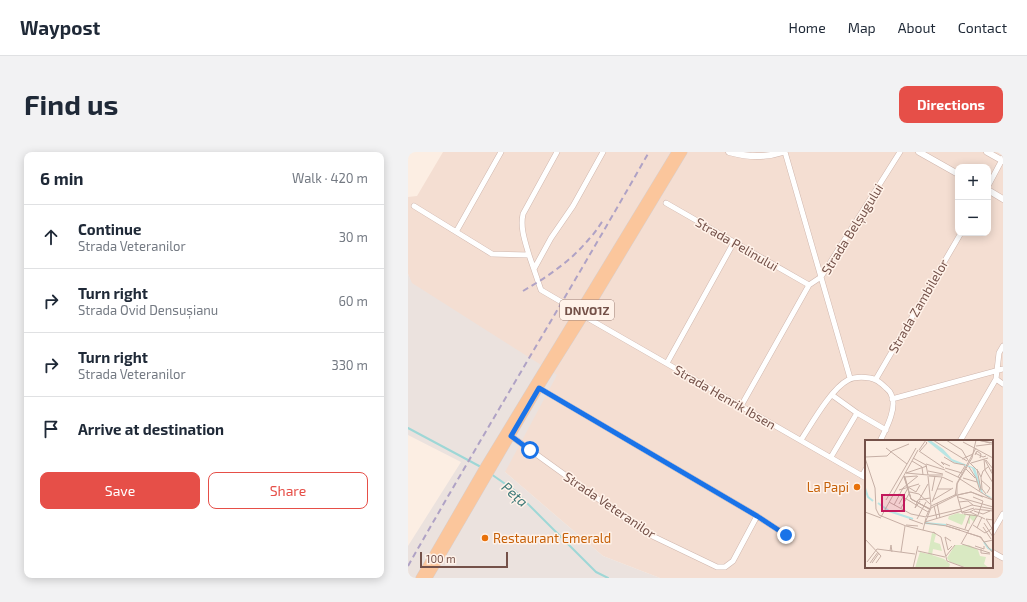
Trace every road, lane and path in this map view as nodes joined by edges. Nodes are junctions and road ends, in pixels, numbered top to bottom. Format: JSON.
{"nodes":[{"id":1,"x":501,"y":152,"type":"edge"},
{"id":2,"x":557,"y":152,"type":"edge"},
{"id":3,"x":604,"y":152,"type":"edge"},
{"id":4,"x":676,"y":152,"type":"edge"},
{"id":5,"x":683,"y":152,"type":"edge"},
{"id":6,"x":728,"y":152,"type":"edge"},
{"id":7,"x":784,"y":152,"type":"edge"},
{"id":8,"x":900,"y":152,"type":"edge"},
{"id":9,"x":919,"y":152,"type":"edge"},
{"id":10,"x":987,"y":152,"type":"edge"},
{"id":11,"x":1003,"y":159,"type":"edge"},
{"id":12,"x":955,"y":172,"type":"edge"},
{"id":13,"x":991,"y":181,"type":"edge"},
{"id":14,"x":991,"y":192,"type":"edge"},
{"id":15,"x":1003,"y":199,"type":"edge"},
{"id":16,"x":666,"y":203,"type":"dead end"},
{"id":17,"x":414,"y":206,"type":"dead end"},
{"id":18,"x":456,"y":232,"type":"junction"},
{"id":19,"x":959,"y":236,"type":"edge"},
{"id":20,"x":734,"y":242,"type":"junction"},
{"id":21,"x":529,"y":255,"type":"junction"},
{"id":22,"x":534,"y":270,"type":"junction"},
{"id":23,"x":821,"y":277,"type":"junction"},
{"id":24,"x":809,"y":285,"type":"junction"},
{"id":25,"x":581,"y":314,"type":"junction"},
{"id":26,"x":1003,"y":346,"type":"edge"},
{"id":27,"x":667,"y":363,"type":"junction"},
{"id":28,"x":1003,"y":369,"type":"edge"},
{"id":29,"x":997,"y":370,"type":"junction"},
{"id":30,"x":850,"y":378,"type":"junction"},
{"id":31,"x":876,"y":380,"type":"junction"},
{"id":32,"x":996,"y":380,"type":"junction"},
{"id":33,"x":1003,"y":384,"type":"edge"},
{"id":34,"x":539,"y":388,"type":"junction"},
{"id":35,"x":832,"y":394,"type":"junction"},
{"id":36,"x":892,"y":399,"type":"junction"},
{"id":37,"x":741,"y":406,"type":"junction"},
{"id":38,"x":857,"y":413,"type":"junction"},
{"id":39,"x":886,"y":430,"type":"junction"},
{"id":40,"x":511,"y":436,"type":"junction"},
{"id":41,"x":801,"y":440,"type":"junction"},
{"id":42,"x":881,"y":440,"type":"edge"},
{"id":43,"x":961,"y":440,"type":"edge"},
{"id":44,"x":831,"y":457,"type":"junction"},
{"id":45,"x":489,"y":466,"type":"junction"},
{"id":46,"x":864,"y":477,"type":"edge"},
{"id":47,"x":479,"y":484,"type":"junction"},
{"id":48,"x":1003,"y":514,"type":"edge"},
{"id":49,"x":757,"y":516,"type":"junction"},
{"id":50,"x":993,"y":531,"type":"edge"},
{"id":51,"x":786,"y":535,"type":"dead end"},
{"id":52,"x":993,"y":553,"type":"edge"},
{"id":53,"x":1003,"y":558,"type":"edge"},
{"id":54,"x":420,"y":578,"type":"edge"},
{"id":55,"x":428,"y":578,"type":"edge"}],
"edges":[{"from":1,"to":18,"type":"street"},
{"from":2,"to":21,"type":"street","name":"Strada Henrik Ibsen"},
{"from":3,"to":22,"type":"street"},
{"from":4,"to":25,"type":"main road","number":"DNVO1Z"},
{"from":5,"to":25,"type":"main road","number":"DNVO1Z"},
{"from":6,"to":7,"type":"street"},
{"from":7,"to":23,"type":"street"},
{"from":8,"to":23,"type":"street","name":"Strada Belșugului"},
{"from":9,"to":12,"type":"street"},
{"from":10,"to":11,"type":"street"},
{"from":11,"to":13,"type":"street"},
{"from":14,"to":15,"type":"street"},
{"from":16,"to":20,"type":"street","name":"Strada Pelinului"},
{"from":17,"to":18,"type":"street"},
{"from":18,"to":21,"type":"street"},
{"from":19,"to":31,"type":"street","name":"Strada Zambilelor"},
{"from":20,"to":24,"type":"street","name":"Strada Pelinului"},
{"from":20,"to":27,"type":"street"},
{"from":21,"to":22,"type":"street","name":"Strada Henrik Ibsen"},
{"from":22,"to":25,"type":"street","name":"Strada Henrik Ibsen"},
{"from":23,"to":24,"type":"street","name":"Strada Belșugului"},
{"from":23,"to":30,"type":"street"},
{"from":24,"to":37,"type":"street","name":"Strada Belșugului"},
{"from":25,"to":27,"type":"street","name":"Strada Henrik Ibsen"},
{"from":25,"to":34,"type":"main road","number":"DNVO1Z"},
{"from":25,"to":45,"type":"main road","number":"DNVO1Z"},
{"from":26,"to":29,"type":"street"},
{"from":27,"to":37,"type":"street","name":"Strada Henrik Ibsen"},
{"from":28,"to":29,"type":"street"},
{"from":29,"to":32,"type":"street"},
{"from":29,"to":36,"type":"street"},
{"from":30,"to":31,"type":"street"},
{"from":30,"to":35,"type":"street"},
{"from":31,"to":36,"type":"street"},
{"from":32,"to":33,"type":"street"},
{"from":32,"to":43,"type":"street"},
{"from":34,"to":40,"type":"main road","number":"DNVO1Z"},
{"from":34,"to":49,"type":"street"},
{"from":35,"to":38,"type":"street"},
{"from":35,"to":41,"type":"street"},
{"from":36,"to":39,"type":"street"},
{"from":37,"to":41,"type":"street","name":"Strada Henrik Ibsen"},
{"from":38,"to":39,"type":"street"},
{"from":38,"to":44,"type":"street"},
{"from":39,"to":42,"type":"street"},
{"from":40,"to":45,"type":"main road","number":"DNVO1Z"},
{"from":40,"to":49,"type":"street","name":"Strada Veteranilor"},
{"from":41,"to":44,"type":"street","name":"Strada Henrik Ibsen"},
{"from":44,"to":46,"type":"street","name":"Strada Henrik Ibsen"},
{"from":45,"to":47,"type":"main road","number":"DNVO1Z"},
{"from":47,"to":54,"type":"main road","number":"DNVO1Z"},
{"from":47,"to":55,"type":"main road","number":"DNVO1Z"},
{"from":48,"to":50,"type":"street"},
{"from":49,"to":51,"type":"street"},
{"from":52,"to":53,"type":"street"}]}
